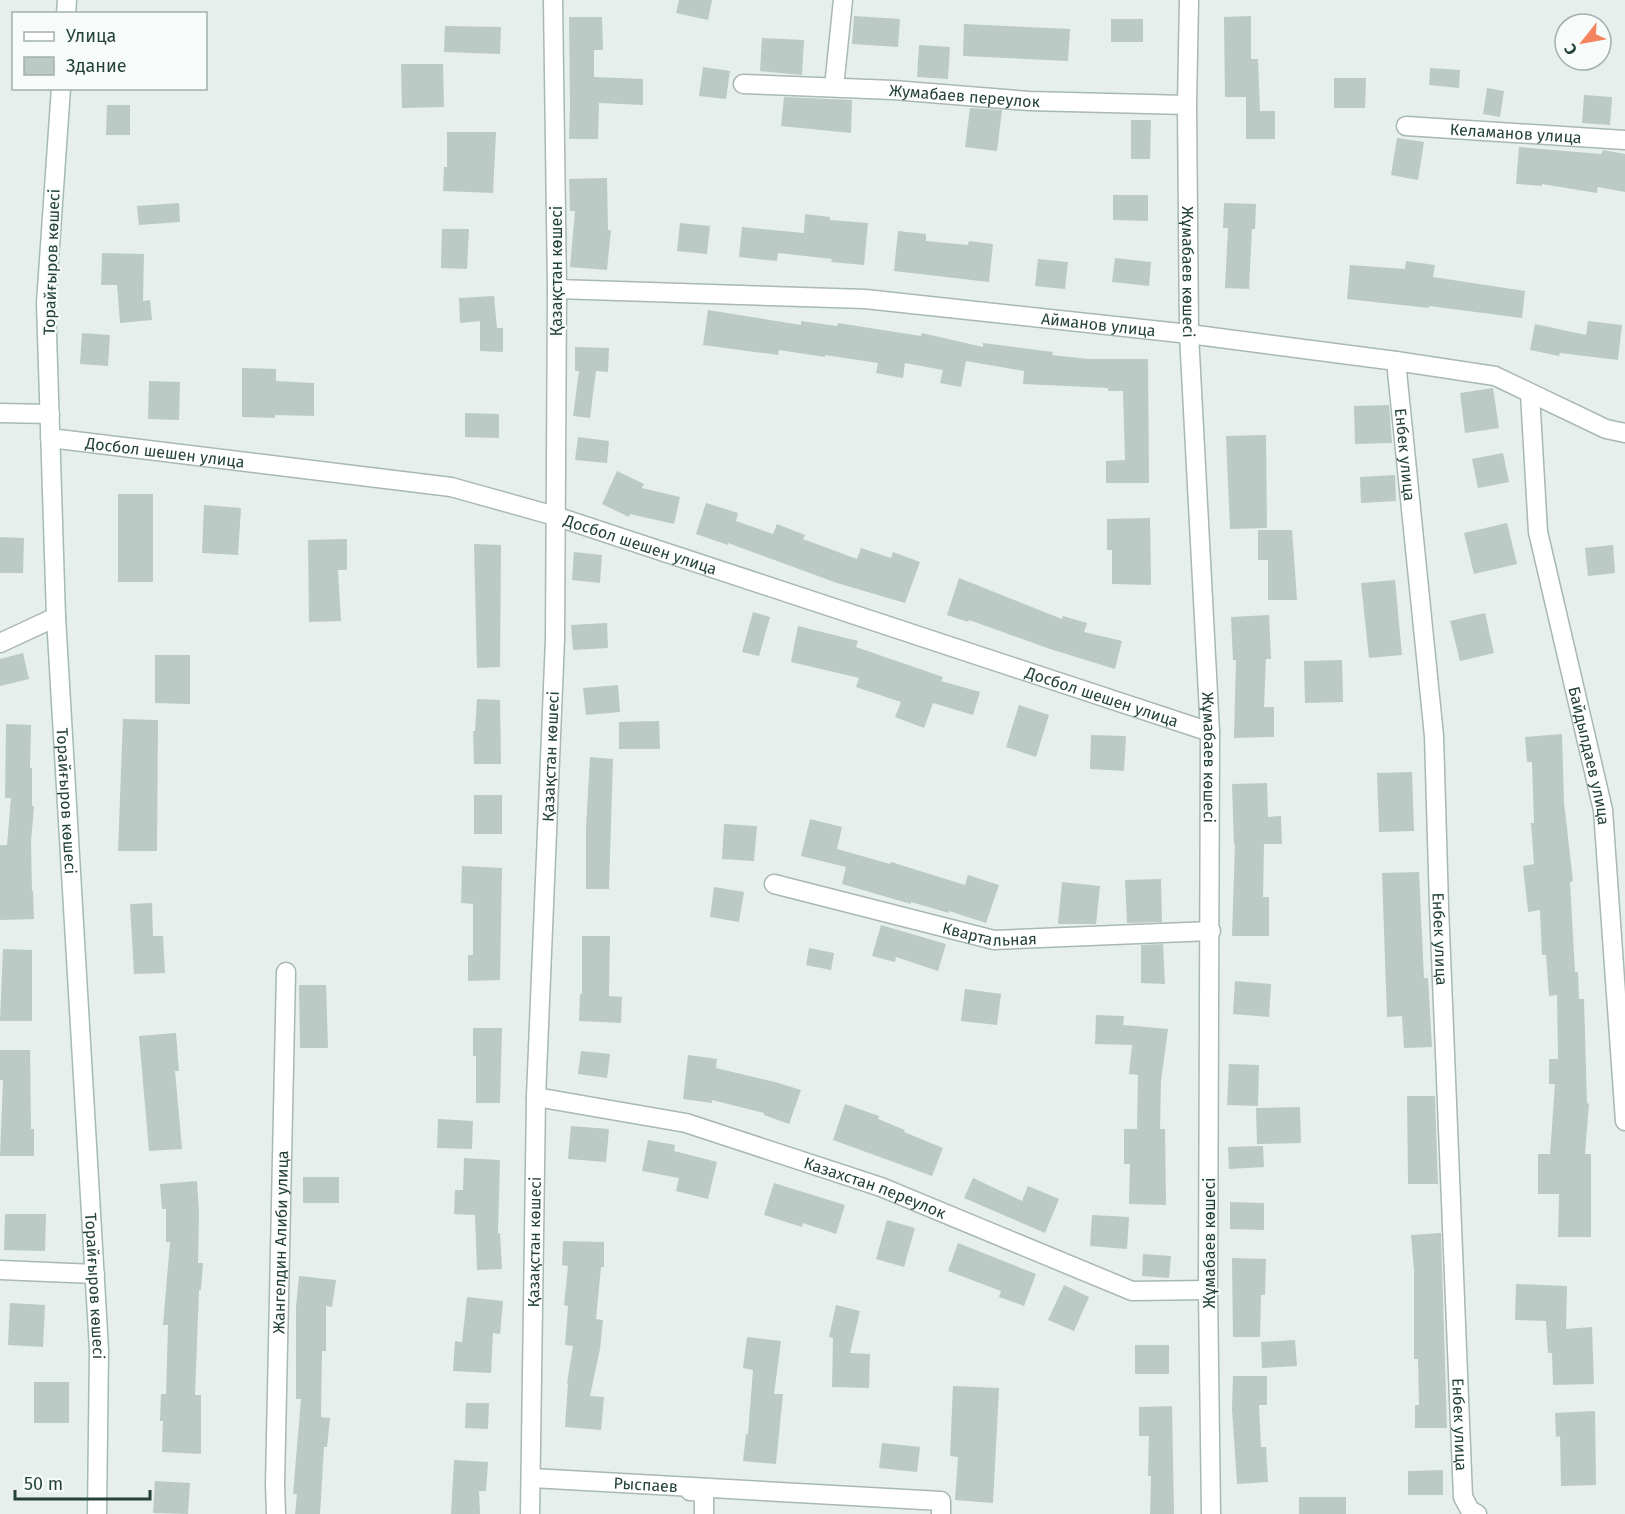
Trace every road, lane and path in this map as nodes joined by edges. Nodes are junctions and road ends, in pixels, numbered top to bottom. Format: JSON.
{"nodes":[{"id":1,"x":554,"y":0,"type":"edge"},
{"id":2,"x":843,"y":0,"type":"edge"},
{"id":3,"x":1189,"y":0,"type":"edge"},
{"id":4,"x":743,"y":84,"type":"dead end"},
{"id":5,"x":834,"y":87,"type":"junction"},
{"id":6,"x":61,"y":90,"type":"edge"},
{"id":7,"x":1187,"y":105,"type":"junction"},
{"id":8,"x":1406,"y":126,"type":"dead end"},
{"id":9,"x":1625,"y":140,"type":"edge"},
{"id":10,"x":557,"y":289,"type":"junction"},
{"id":11,"x":1189,"y":334,"type":"junction"},
{"id":12,"x":1396,"y":361,"type":"junction"},
{"id":13,"x":1530,"y":394,"type":"junction"},
{"id":14,"x":0,"y":413,"type":"edge"},
{"id":15,"x":50,"y":414,"type":"junction"},
{"id":16,"x":1625,"y":433,"type":"edge"},
{"id":17,"x":50,"y":438,"type":"junction"},
{"id":18,"x":555,"y":516,"type":"junction"},
{"id":19,"x":56,"y":617,"type":"junction"},
{"id":20,"x":0,"y":643,"type":"edge"},
{"id":21,"x":1210,"y":732,"type":"junction"},
{"id":22,"x":774,"y":884,"type":"dead end"},
{"id":23,"x":1210,"y":931,"type":"junction"},
{"id":24,"x":286,"y":972,"type":"dead end"},
{"id":25,"x":536,"y":1097,"type":"junction"},
{"id":26,"x":1625,"y":1121,"type":"edge"},
{"id":27,"x":0,"y":1270,"type":"edge"},
{"id":28,"x":95,"y":1274,"type":"junction"},
{"id":29,"x":1208,"y":1290,"type":"junction"},
{"id":30,"x":532,"y":1479,"type":"junction"},
{"id":31,"x":97,"y":1514,"type":"edge"},
{"id":32,"x":276,"y":1514,"type":"edge"},
{"id":33,"x":530,"y":1514,"type":"edge"},
{"id":34,"x":704,"y":1514,"type":"edge"},
{"id":35,"x":941,"y":1514,"type":"edge"},
{"id":36,"x":1211,"y":1514,"type":"edge"},
{"id":37,"x":1477,"y":1514,"type":"edge"}],
"edges":[{"from":1,"to":10,"type":"street","name":"Қазақстан көшесі"},
{"from":2,"to":5,"type":"street"},
{"from":3,"to":7,"type":"street","name":"Жұмабаев көшесі"},
{"from":4,"to":5,"type":"street","name":"Жумабаев переулок"},
{"from":5,"to":7,"type":"street","name":"Жумабаев переулок"},
{"from":6,"to":15,"type":"street","name":"Торайғыров көшесі"},
{"from":7,"to":11,"type":"street","name":"Жұмабаев көшесі"},
{"from":8,"to":9,"type":"street","name":"Келаманов улица"},
{"from":10,"to":11,"type":"street","name":"Айманов улица"},
{"from":10,"to":18,"type":"street","name":"Қазақстан көшесі"},
{"from":11,"to":12,"type":"street","name":"Айманов улица"},
{"from":11,"to":21,"type":"street","name":"Жұмабаев көшесі"},
{"from":12,"to":13,"type":"street","name":"Айманов улица"},
{"from":12,"to":37,"type":"street","name":"Енбек улица"},
{"from":13,"to":16,"type":"street","name":"Айманов улица"},
{"from":13,"to":26,"type":"street","name":"Байдылдаев улица"},
{"from":14,"to":15,"type":"street"},
{"from":15,"to":17,"type":"street","name":"Торайғыров көшесі"},
{"from":17,"to":18,"type":"street","name":"Досбол шешен улица"},
{"from":17,"to":19,"type":"street","name":"Торайғыров көшесі"},
{"from":18,"to":21,"type":"street","name":"Досбол шешен улица"},
{"from":18,"to":25,"type":"street","name":"Қазақстан көшесі"},
{"from":19,"to":20,"type":"street"},
{"from":19,"to":28,"type":"street","name":"Торайғыров көшесі"},
{"from":21,"to":23,"type":"street","name":"Жұмабаев көшесі"},
{"from":22,"to":23,"type":"street","name":"Квартальная"},
{"from":23,"to":29,"type":"street","name":"Жұмабаев көшесі"},
{"from":24,"to":32,"type":"street","name":"Жангелдин Алиби улица"},
{"from":25,"to":29,"type":"street","name":"Казахстан переулок"},
{"from":25,"to":30,"type":"street","name":"Қазақстан көшесі"},
{"from":27,"to":28,"type":"street"},
{"from":28,"to":31,"type":"street","name":"Торайғыров көшесі"},
{"from":29,"to":36,"type":"street","name":"Жұмабаев көшесі"},
{"from":30,"to":33,"type":"street","name":"Қазақстан көшесі"},
{"from":30,"to":34,"type":"street","name":"Рыспаев"},
{"from":30,"to":35,"type":"street","name":"Рыспаев"}]}
